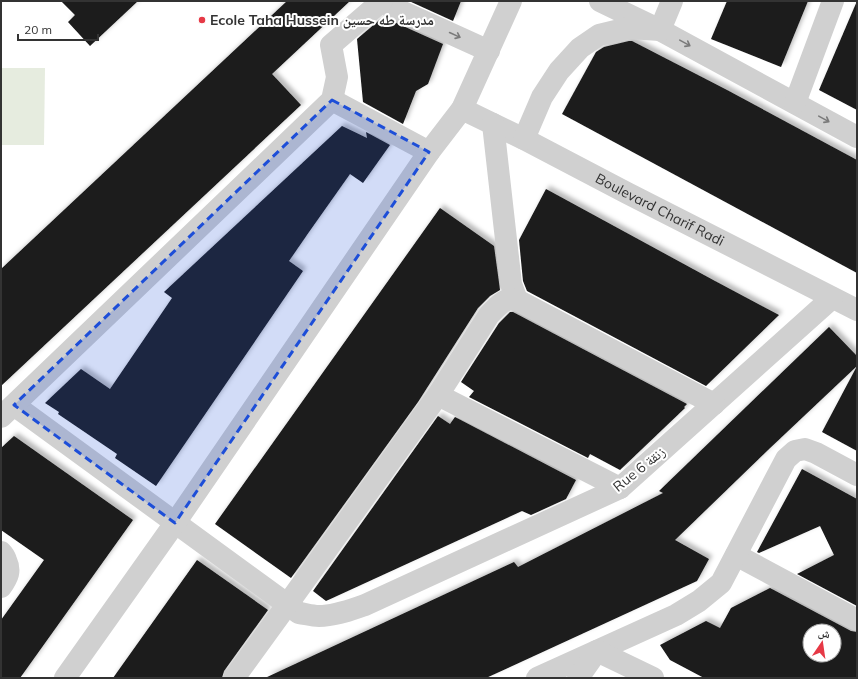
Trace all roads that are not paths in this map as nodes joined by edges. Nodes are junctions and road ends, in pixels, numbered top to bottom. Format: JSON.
{"nodes":[{"id":1,"x":382,"y":1,"type":"edge"},
{"id":2,"x":511,"y":1,"type":"edge"},
{"id":3,"x":600,"y":1,"type":"edge"},
{"id":4,"x":672,"y":1,"type":"edge"},
{"id":5,"x":833,"y":1,"type":"edge"},
{"id":6,"x":660,"y":30,"type":"junction"},
{"id":7,"x":489,"y":51,"type":"junction"},
{"id":8,"x":332,"y":100,"type":"junction"},
{"id":9,"x":794,"y":103,"type":"junction"},
{"id":10,"x":462,"y":109,"type":"junction"},
{"id":11,"x":493,"y":124,"type":"junction"},
{"id":12,"x":857,"y":137,"type":"edge"},
{"id":13,"x":524,"y":139,"type":"junction"},
{"id":14,"x":428,"y":152,"type":"junction"},
{"id":15,"x":832,"y":298,"type":"junction"},
{"id":16,"x":517,"y":300,"type":"junction"},
{"id":17,"x":857,"y":310,"type":"edge"},
{"id":18,"x":438,"y":395,"type":"junction"},
{"id":19,"x":714,"y":404,"type":"junction"},
{"id":20,"x":8,"y":411,"type":"edge"},
{"id":21,"x":857,"y":475,"type":"edge"},
{"id":22,"x":620,"y":488,"type":"junction"},
{"id":23,"x":175,"y":523,"type":"junction"},
{"id":24,"x":1,"y":552,"type":"edge"},
{"id":25,"x":736,"y":555,"type":"junction"},
{"id":26,"x":1,"y":587,"type":"edge"},
{"id":27,"x":287,"y":605,"type":"junction"},
{"id":28,"x":857,"y":620,"type":"edge"},
{"id":29,"x":597,"y":651,"type":"junction"},
{"id":30,"x":65,"y":678,"type":"edge"},
{"id":31,"x":234,"y":678,"type":"edge"},
{"id":32,"x":537,"y":678,"type":"edge"},
{"id":33,"x":578,"y":678,"type":"edge"},
{"id":34,"x":653,"y":678,"type":"edge"}],
"edges":[{"from":1,"to":7,"type":"street","one_way":true},
{"from":1,"to":8,"type":"street"},
{"from":2,"to":7,"type":"street"},
{"from":3,"to":6,"type":"street"},
{"from":4,"to":6,"type":"street"},
{"from":5,"to":9,"type":"street"},
{"from":6,"to":9,"type":"street","one_way":true},
{"from":6,"to":13,"type":"street"},
{"from":7,"to":10,"type":"street"},
{"from":8,"to":14,"type":"street"},
{"from":8,"to":20,"type":"street"},
{"from":9,"to":12,"type":"street","one_way":true},
{"from":10,"to":11,"type":"street","name":"Boulevard Charif Radi"},
{"from":10,"to":14,"type":"street"},
{"from":11,"to":13,"type":"street","name":"Boulevard Charif Radi"},
{"from":11,"to":16,"type":"street"},
{"from":13,"to":15,"type":"street","name":"Boulevard Charif Radi"},
{"from":14,"to":23,"type":"street"},
{"from":15,"to":17,"type":"street","name":"Boulevard Charif Radi"},
{"from":15,"to":19,"type":"street","name":"Rue 6 زنقة"},
{"from":16,"to":18,"type":"street"},
{"from":16,"to":19,"type":"street"},
{"from":18,"to":22,"type":"street"},
{"from":18,"to":27,"type":"street"},
{"from":19,"to":22,"type":"street","name":"Rue 6 زنقة"},
{"from":20,"to":23,"type":"street","name":"Rue 6 زنقة"},
{"from":21,"to":25,"type":"street"},
{"from":22,"to":27,"type":"street","name":"Rue 6 زنقة"},
{"from":23,"to":27,"type":"street","name":"Rue 6 زنقة"},
{"from":23,"to":30,"type":"street"},
{"from":24,"to":26,"type":"street"},
{"from":25,"to":28,"type":"street"},
{"from":25,"to":29,"type":"street"},
{"from":27,"to":31,"type":"street"},
{"from":29,"to":32,"type":"street"},
{"from":29,"to":33,"type":"street"},
{"from":29,"to":34,"type":"street"}]}
